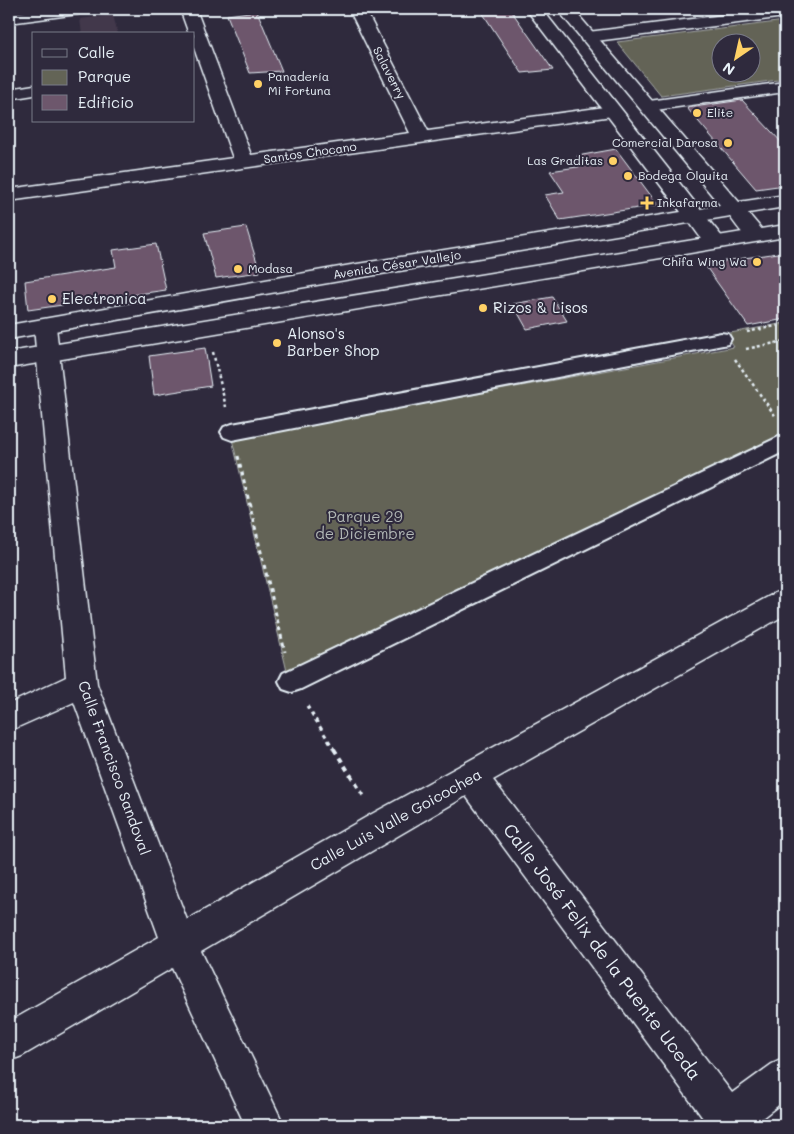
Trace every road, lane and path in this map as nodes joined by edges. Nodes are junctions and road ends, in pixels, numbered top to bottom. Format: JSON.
{"nodes":[{"id":1,"x":78,"y":9,"type":"edge"},
{"id":2,"x":188,"y":9,"type":"edge"},
{"id":3,"x":357,"y":9,"type":"edge"},
{"id":4,"x":534,"y":9,"type":"edge"},
{"id":5,"x":565,"y":9,"type":"edge"},
{"id":6,"x":42,"y":11,"type":"edge"},
{"id":7,"x":785,"y":12,"type":"edge"},
{"id":8,"x":9,"y":18,"type":"edge"},
{"id":9,"x":193,"y":32,"type":"edge"},
{"id":10,"x":588,"y":37,"type":"junction"},
{"id":11,"x":195,"y":39,"type":"edge"},
{"id":12,"x":202,"y":69,"type":"edge"},
{"id":13,"x":785,"y":87,"type":"edge"},
{"id":14,"x":32,"y":90,"type":"edge"},
{"id":15,"x":9,"y":94,"type":"edge"},
{"id":16,"x":649,"y":106,"type":"junction"},
{"id":17,"x":612,"y":111,"type":"junction"},
{"id":18,"x":422,"y":138,"type":"junction"},
{"id":19,"x":244,"y":162,"type":"junction"},
{"id":20,"x":9,"y":195,"type":"edge"},
{"id":21,"x":785,"y":202,"type":"edge"},
{"id":22,"x":735,"y":210,"type":"junction"},
{"id":23,"x":695,"y":216,"type":"junction"},
{"id":24,"x":785,"y":231,"type":"edge"},
{"id":25,"x":757,"y":236,"type":"junction"},
{"id":26,"x":716,"y":242,"type":"junction"},
{"id":27,"x":785,"y":324,"type":"edge"},
{"id":28,"x":207,"y":326,"type":"junction"},
{"id":29,"x":9,"y":332,"type":"edge"},
{"id":30,"x":46,"y":340,"type":"junction"},
{"id":31,"x":785,"y":341,"type":"edge"},
{"id":32,"x":726,"y":345,"type":"junction"},
{"id":33,"x":9,"y":360,"type":"edge"},
{"id":34,"x":232,"y":432,"type":"junction"},
{"id":35,"x":782,"y":432,"type":"edge"},
{"id":36,"x":785,"y":602,"type":"edge"},
{"id":37,"x":292,"y":681,"type":"junction"},
{"id":38,"x":82,"y":684,"type":"junction"},
{"id":39,"x":9,"y":718,"type":"edge"},
{"id":40,"x":472,"y":778,"type":"junction"},
{"id":41,"x":382,"y":826,"type":"junction"},
{"id":42,"x":179,"y":944,"type":"junction"},
{"id":43,"x":9,"y":1043,"type":"edge"},
{"id":44,"x":785,"y":1077,"type":"edge"},
{"id":45,"x":730,"y":1122,"type":"edge"},
{"id":46,"x":265,"y":1125,"type":"edge"}],
"edges":[{"from":1,"to":6,"type":"street"},
{"from":2,"to":9,"type":"street"},
{"from":3,"to":18,"type":"street","name":"Salaverry"},
{"from":4,"to":17,"type":"street"},
{"from":5,"to":10,"type":"street"},
{"from":6,"to":8,"type":"street"},
{"from":7,"to":10,"type":"street"},
{"from":10,"to":16,"type":"street"},
{"from":11,"to":12,"type":"street"},
{"from":12,"to":19,"type":"street"},
{"from":13,"to":16,"type":"street"},
{"from":14,"to":15,"type":"street"},
{"from":16,"to":22,"type":"street"},
{"from":17,"to":18,"type":"street","name":"Santos Chocano"},
{"from":17,"to":23,"type":"street"},
{"from":18,"to":19,"type":"street","name":"Santos Chocano"},
{"from":19,"to":20,"type":"street","name":"Santos Chocano"},
{"from":21,"to":22,"type":"street","name":"Avenida César Vallejo"},
{"from":22,"to":23,"type":"street","name":"Avenida César Vallejo"},
{"from":22,"to":25,"type":"street"},
{"from":23,"to":26,"type":"street"},
{"from":23,"to":30,"type":"street","name":"Avenida César Vallejo"},
{"from":24,"to":25,"type":"street","name":"Avenida César Vallejo"},
{"from":25,"to":26,"type":"street","name":"Avenida César Vallejo"},
{"from":26,"to":28,"type":"street","name":"Avenida César Vallejo"},
{"from":27,"to":32,"type":"path"},
{"from":28,"to":30,"type":"street","name":"Avenida César Vallejo"},
{"from":28,"to":34,"type":"path"},
{"from":29,"to":30,"type":"street","name":"Avenida César Vallejo"},
{"from":30,"to":33,"type":"street","name":"Avenida César Vallejo"},
{"from":30,"to":38,"type":"street","name":"Calle Francisco Sandoval"},
{"from":31,"to":32,"type":"path"},
{"from":32,"to":34,"type":"street"},
{"from":32,"to":35,"type":"path"},
{"from":34,"to":37,"type":"path"},
{"from":35,"to":37,"type":"street"},
{"from":36,"to":40,"type":"street","name":"Calle Luis Valle Goicochea"},
{"from":37,"to":41,"type":"path"},
{"from":38,"to":39,"type":"street"},
{"from":38,"to":42,"type":"street","name":"Calle Francisco Sandoval"},
{"from":40,"to":41,"type":"street","name":"Calle Luis Valle Goicochea"},
{"from":40,"to":45,"type":"street","name":"Calle José Felix de la Puente Uceda"},
{"from":41,"to":42,"type":"street","name":"Calle Luis Valle Goicochea"},
{"from":42,"to":43,"type":"street","name":"Calle Luis Valle Goicochea"},
{"from":42,"to":46,"type":"street","name":"Calle Francisco Sandoval"},
{"from":44,"to":45,"type":"street"}]}
